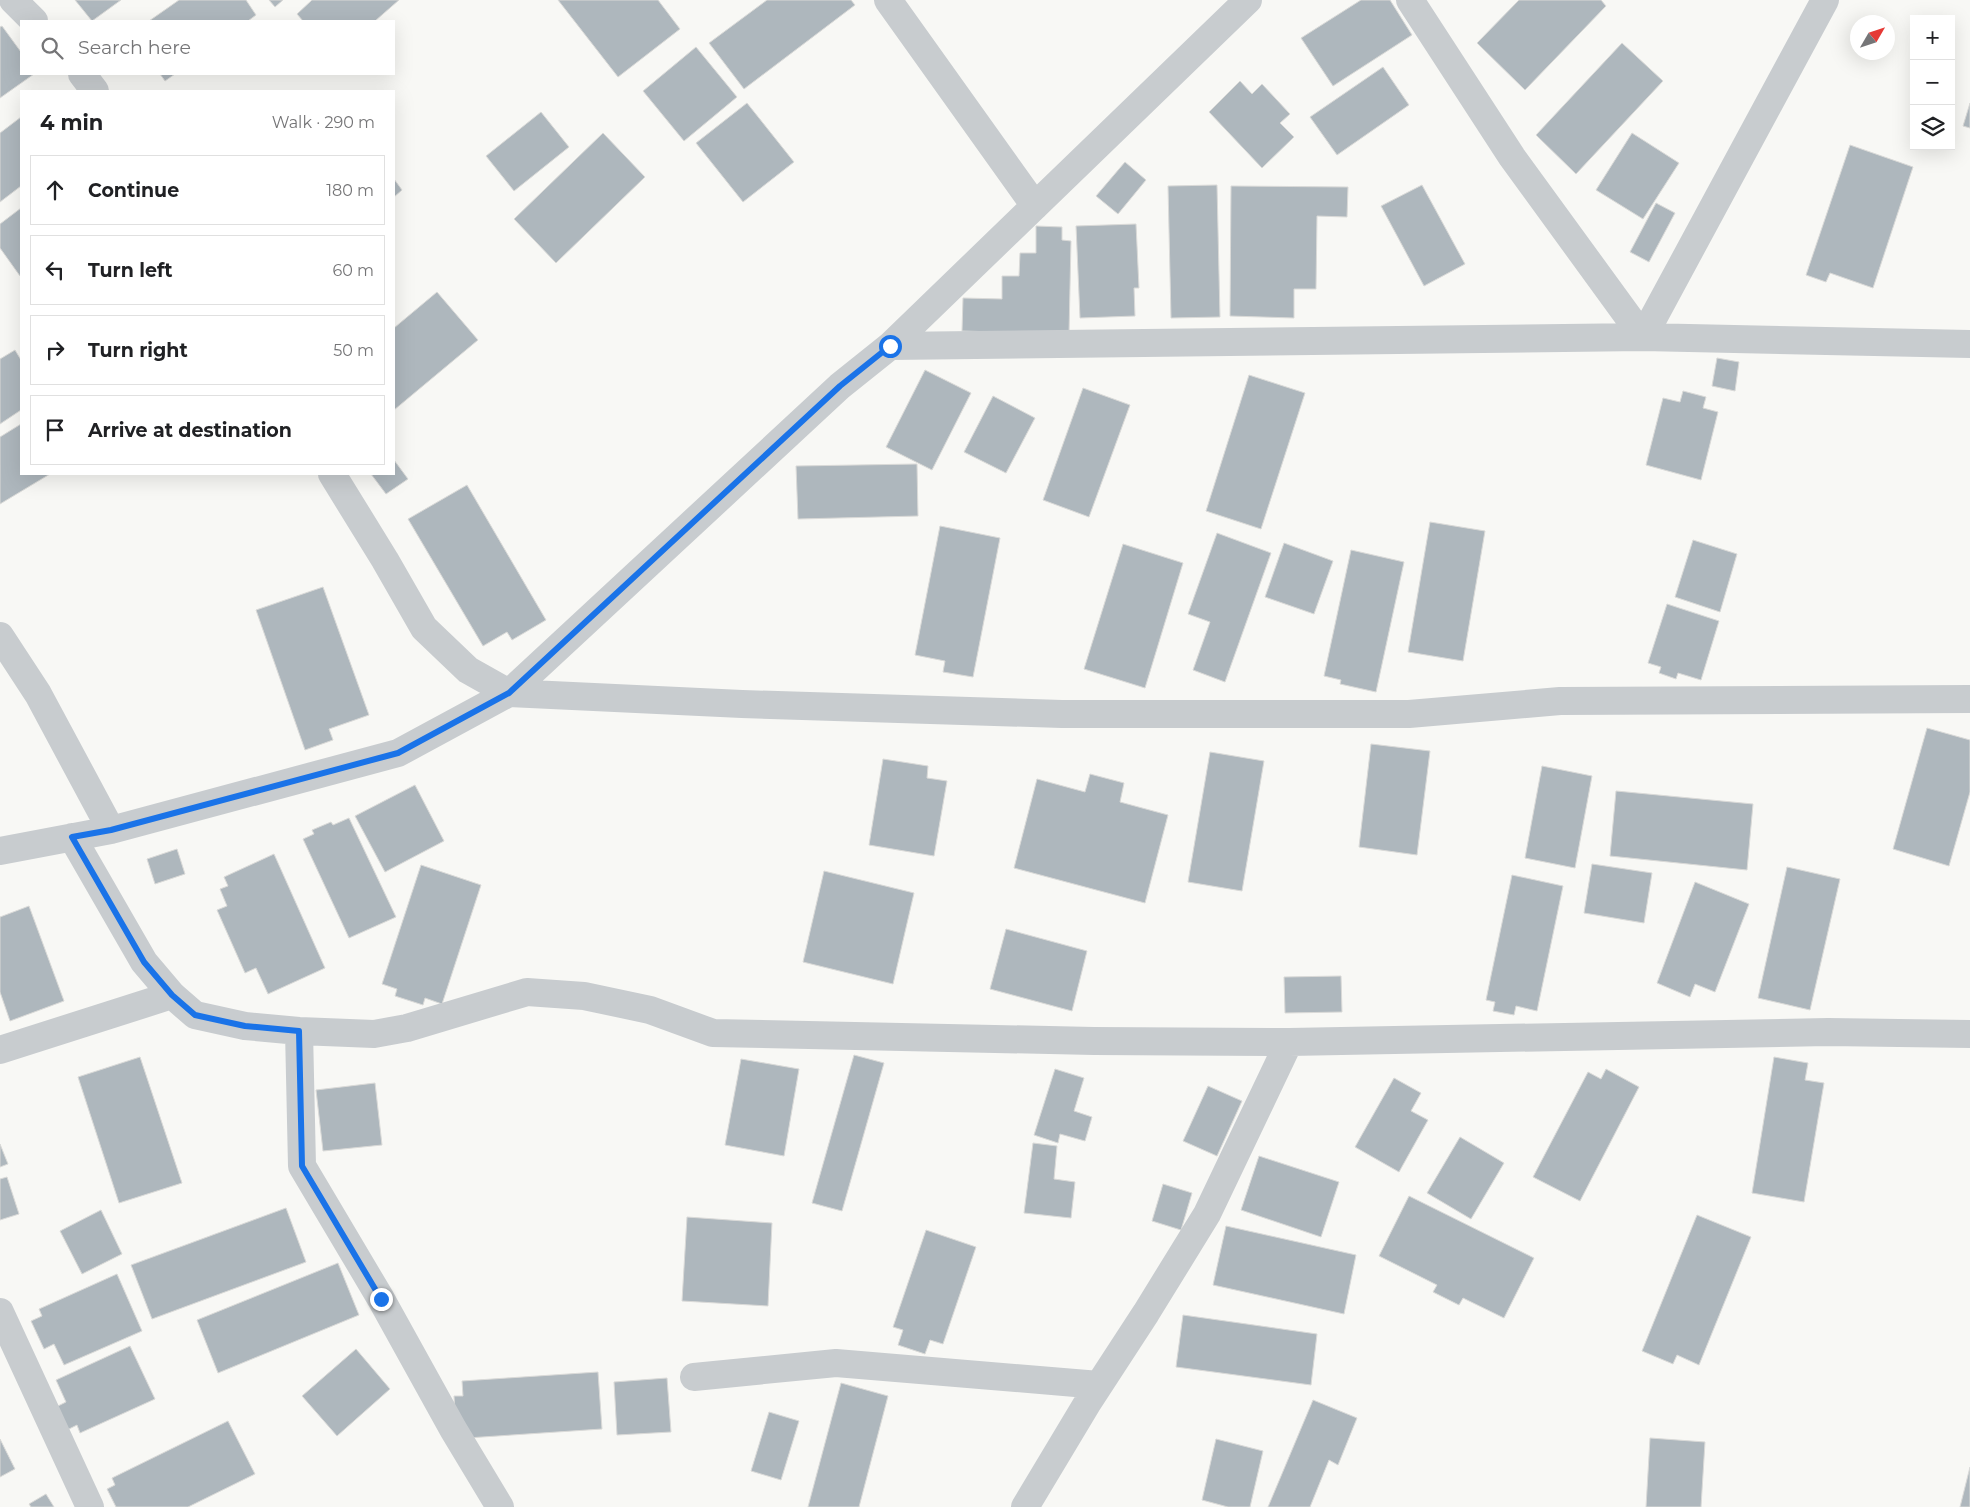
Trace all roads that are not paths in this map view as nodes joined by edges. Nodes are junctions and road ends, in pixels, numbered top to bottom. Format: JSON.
{"nodes":[{"id":1,"x":13,"y":0,"type":"edge"},
{"id":2,"x":888,"y":0,"type":"edge"},
{"id":3,"x":1248,"y":0,"type":"edge"},
{"id":4,"x":1410,"y":0,"type":"edge"},
{"id":5,"x":1825,"y":0,"type":"edge"},
{"id":6,"x":33,"y":20,"type":"edge"},
{"id":7,"x":83,"y":75,"type":"edge"},
{"id":8,"x":94,"y":90,"type":"edge"},
{"id":9,"x":1035,"y":206,"type":"junction"},
{"id":10,"x":1643,"y":337,"type":"junction"},
{"id":11,"x":1970,"y":344,"type":"edge"},
{"id":12,"x":890,"y":346,"type":"junction"},
{"id":13,"x":333,"y":475,"type":"edge"},
{"id":14,"x":0,"y":636,"type":"edge"},
{"id":15,"x":509,"y":693,"type":"junction"},
{"id":16,"x":1970,"y":699,"type":"edge"},
{"id":17,"x":111,"y":830,"type":"junction"},
{"id":18,"x":72,"y":837,"type":"junction"},
{"id":19,"x":0,"y":851,"type":"edge"},
{"id":20,"x":172,"y":995,"type":"junction"},
{"id":21,"x":299,"y":1031,"type":"junction"},
{"id":22,"x":1970,"y":1034,"type":"edge"},
{"id":23,"x":1289,"y":1042,"type":"junction"},
{"id":24,"x":0,"y":1050,"type":"edge"},
{"id":25,"x":0,"y":1312,"type":"edge"},
{"id":26,"x":694,"y":1377,"type":"dead end"},
{"id":27,"x":1099,"y":1385,"type":"junction"},
{"id":28,"x":90,"y":1507,"type":"edge"},
{"id":29,"x":500,"y":1507,"type":"edge"},
{"id":30,"x":1025,"y":1507,"type":"edge"}],
"edges":[{"from":1,"to":6,"type":"street"},
{"from":2,"to":9,"type":"street"},
{"from":3,"to":9,"type":"street"},
{"from":4,"to":10,"type":"street"},
{"from":5,"to":10,"type":"street"},
{"from":7,"to":8,"type":"street"},
{"from":9,"to":12,"type":"street"},
{"from":10,"to":11,"type":"street"},
{"from":10,"to":12,"type":"street"},
{"from":12,"to":15,"type":"street"},
{"from":13,"to":15,"type":"street"},
{"from":14,"to":17,"type":"street"},
{"from":15,"to":16,"type":"street"},
{"from":15,"to":17,"type":"street"},
{"from":17,"to":18,"type":"street"},
{"from":18,"to":19,"type":"street"},
{"from":18,"to":20,"type":"street"},
{"from":20,"to":21,"type":"street"},
{"from":20,"to":24,"type":"street"},
{"from":21,"to":23,"type":"street"},
{"from":21,"to":29,"type":"street"},
{"from":22,"to":23,"type":"street"},
{"from":23,"to":27,"type":"street"},
{"from":25,"to":28,"type":"street"},
{"from":26,"to":27,"type":"street"},
{"from":27,"to":30,"type":"street"}]}
